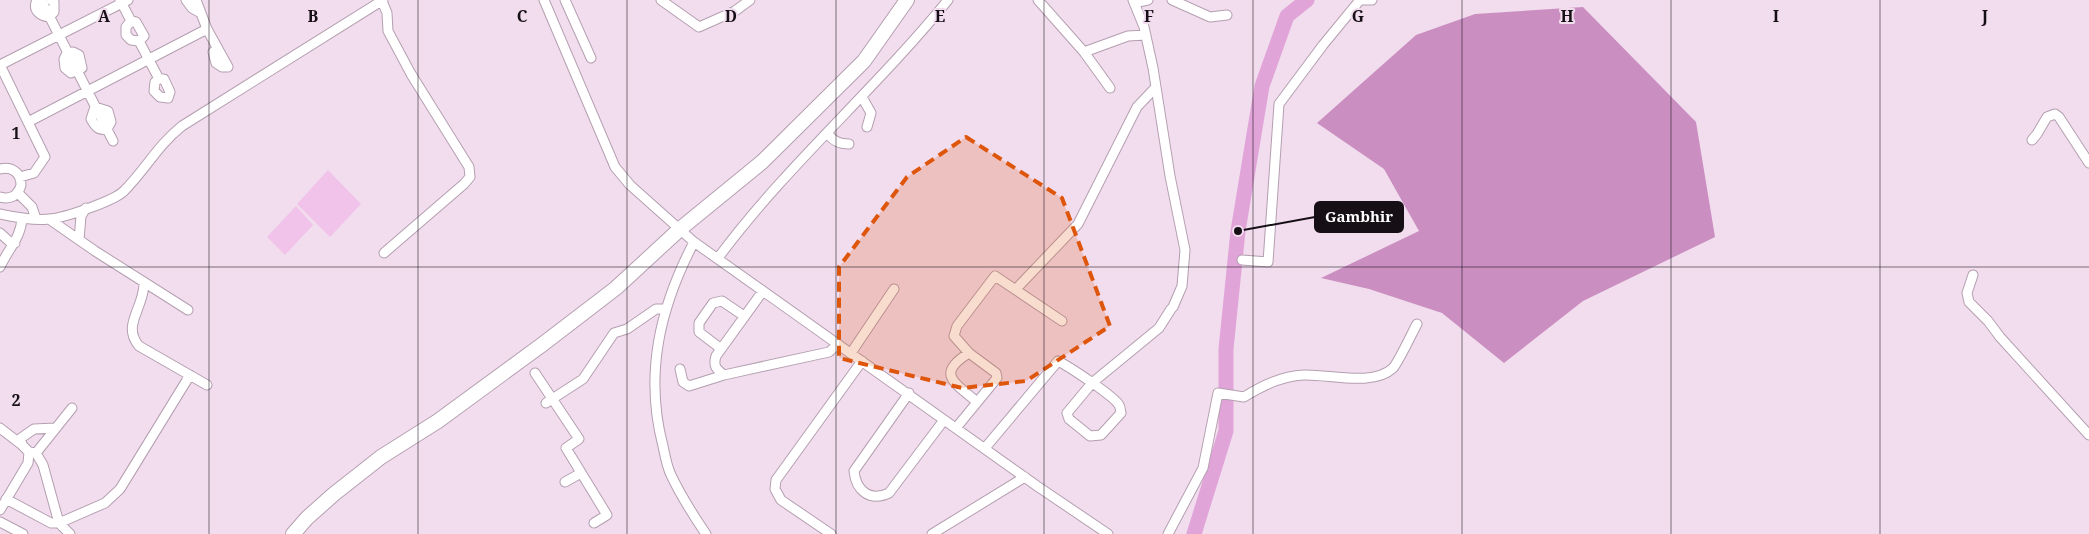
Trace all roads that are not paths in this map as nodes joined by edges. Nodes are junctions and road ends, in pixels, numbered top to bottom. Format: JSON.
{"nodes":[{"id":1,"x":39,"y":0,"type":"edge"},
{"id":2,"x":51,"y":0,"type":"edge"},
{"id":3,"x":186,"y":0,"type":"edge"},
{"id":4,"x":196,"y":0,"type":"edge"},
{"id":5,"x":382,"y":0,"type":"edge"},
{"id":6,"x":544,"y":0,"type":"edge"},
{"id":7,"x":565,"y":0,"type":"edge"},
{"id":8,"x":661,"y":0,"type":"edge"},
{"id":9,"x":750,"y":0,"type":"edge"},
{"id":10,"x":906,"y":0,"type":"edge"},
{"id":11,"x":948,"y":0,"type":"edge"},
{"id":12,"x":1038,"y":0,"type":"edge"},
{"id":13,"x":1134,"y":0,"type":"edge"},
{"id":14,"x":1148,"y":0,"type":"edge"},
{"id":15,"x":1172,"y":0,"type":"edge"},
{"id":16,"x":1361,"y":0,"type":"edge"},
{"id":17,"x":1372,"y":0,"type":"edge"},
{"id":18,"x":124,"y":1,"type":"edge"},
{"id":19,"x":200,"y":12,"type":"junction"},
{"id":20,"x":1227,"y":15,"type":"dead end"},
{"id":21,"x":49,"y":17,"type":"junction"},
{"id":22,"x":131,"y":21,"type":"junction"},
{"id":23,"x":207,"y":29,"type":"junction"},
{"id":24,"x":1146,"y":35,"type":"junction"},
{"id":25,"x":59,"y":36,"type":"junction"},
{"id":26,"x":139,"y":41,"type":"junction"},
{"id":27,"x":217,"y":49,"type":"dead end"},
{"id":28,"x":1084,"y":52,"type":"junction"},
{"id":29,"x":591,"y":58,"type":"dead end"},
{"id":30,"x":149,"y":59,"type":"junction"},
{"id":31,"x":0,"y":65,"type":"edge"},
{"id":32,"x":159,"y":79,"type":"dead end"},
{"id":33,"x":1110,"y":88,"type":"dead end"},
{"id":34,"x":1155,"y":88,"type":"junction"},
{"id":35,"x":87,"y":91,"type":"junction"},
{"id":36,"x":862,"y":97,"type":"junction"},
{"id":37,"x":28,"y":122,"type":"junction"},
{"id":38,"x":867,"y":127,"type":"dead end"},
{"id":39,"x":827,"y":133,"type":"junction"},
{"id":40,"x":2032,"y":140,"type":"dead end"},
{"id":41,"x":113,"y":141,"type":"dead end"},
{"id":42,"x":849,"y":144,"type":"dead end"},
{"id":43,"x":2089,"y":163,"type":"edge"},
{"id":44,"x":0,"y":169,"type":"edge"},
{"id":45,"x":20,"y":177,"type":"junction"},
{"id":46,"x":18,"y":193,"type":"junction"},
{"id":47,"x":0,"y":197,"type":"edge"},
{"id":48,"x":86,"y":208,"type":"junction"},
{"id":49,"x":0,"y":214,"type":"edge"},
{"id":50,"x":22,"y":218,"type":"junction"},
{"id":51,"x":36,"y":219,"type":"junction"},
{"id":52,"x":49,"y":220,"type":"junction"},
{"id":53,"x":680,"y":228,"type":"junction"},
{"id":54,"x":0,"y":232,"type":"edge"},
{"id":55,"x":79,"y":240,"type":"junction"},
{"id":56,"x":694,"y":242,"type":"junction"},
{"id":57,"x":15,"y":243,"type":"junction"},
{"id":58,"x":384,"y":252,"type":"dead end"},
{"id":59,"x":718,"y":258,"type":"junction"},
{"id":60,"x":1242,"y":260,"type":"dead end"},
{"id":61,"x":0,"y":267,"type":"edge"},
{"id":62,"x":1973,"y":275,"type":"dead end"},
{"id":63,"x":144,"y":282,"type":"junction"},
{"id":64,"x":894,"y":289,"type":"dead end"},
{"id":65,"x":1016,"y":289,"type":"junction"},
{"id":66,"x":763,"y":291,"type":"junction"},
{"id":67,"x":666,"y":309,"type":"junction"},
{"id":68,"x":188,"y":310,"type":"dead end"},
{"id":69,"x":744,"y":316,"type":"junction"},
{"id":70,"x":1062,"y":321,"type":"dead end"},
{"id":71,"x":1417,"y":324,"type":"dead end"},
{"id":72,"x":838,"y":344,"type":"junction"},
{"id":73,"x":720,"y":348,"type":"junction"},
{"id":74,"x":969,"y":352,"type":"junction"},
{"id":75,"x":851,"y":353,"type":"junction"},
{"id":76,"x":862,"y":361,"type":"junction"},
{"id":77,"x":680,"y":369,"type":"dead end"},
{"id":78,"x":535,"y":373,"type":"dead end"},
{"id":79,"x":190,"y":374,"type":"junction"},
{"id":80,"x":724,"y":375,"type":"junction"},
{"id":81,"x":1092,"y":383,"type":"junction"},
{"id":82,"x":207,"y":385,"type":"dead end"},
{"id":83,"x":909,"y":393,"type":"junction"},
{"id":84,"x":549,"y":401,"type":"junction"},
{"id":85,"x":977,"y":402,"type":"junction"},
{"id":86,"x":72,"y":408,"type":"dead end"},
{"id":87,"x":944,"y":420,"type":"junction"},
{"id":88,"x":0,"y":428,"type":"edge"},
{"id":89,"x":55,"y":428,"type":"junction"},
{"id":90,"x":956,"y":428,"type":"junction"},
{"id":91,"x":2089,"y":435,"type":"edge"},
{"id":92,"x":22,"y":445,"type":"junction"},
{"id":93,"x":985,"y":448,"type":"junction"},
{"id":94,"x":33,"y":452,"type":"junction"},
{"id":95,"x":581,"y":473,"type":"junction"},
{"id":96,"x":1025,"y":477,"type":"junction"},
{"id":97,"x":565,"y":482,"type":"dead end"},
{"id":98,"x":6,"y":499,"type":"junction"},
{"id":99,"x":0,"y":510,"type":"edge"},
{"id":100,"x":0,"y":522,"type":"edge"},
{"id":101,"x":594,"y":523,"type":"dead end"},
{"id":102,"x":63,"y":530,"type":"edge"},
{"id":103,"x":23,"y":534,"type":"edge"},
{"id":104,"x":293,"y":534,"type":"edge"},
{"id":105,"x":706,"y":534,"type":"edge"},
{"id":106,"x":831,"y":534,"type":"edge"},
{"id":107,"x":932,"y":534,"type":"edge"},
{"id":108,"x":1108,"y":534,"type":"edge"},
{"id":109,"x":1168,"y":534,"type":"edge"}],
"edges":[{"from":1,"to":21,"type":"street"},
{"from":2,"to":21,"type":"street"},
{"from":3,"to":19,"type":"street"},
{"from":4,"to":19,"type":"street"},
{"from":5,"to":48,"type":"street"},
{"from":5,"to":58,"type":"street"},
{"from":6,"to":53,"type":"street"},
{"from":7,"to":29,"type":"street"},
{"from":8,"to":9,"type":"street"},
{"from":10,"to":53,"type":"main road"},
{"from":11,"to":36,"type":"street"},
{"from":12,"to":28,"type":"street"},
{"from":13,"to":14,"type":"street"},
{"from":13,"to":24,"type":"street"},
{"from":15,"to":20,"type":"street"},
{"from":16,"to":17,"type":"street"},
{"from":16,"to":60,"type":"street"},
{"from":18,"to":22,"type":"street"},
{"from":18,"to":25,"type":"street"},
{"from":19,"to":23,"type":"street"},
{"from":21,"to":25,"type":"street"},
{"from":22,"to":26,"type":"street"},
{"from":22,"to":26,"type":"street"},
{"from":23,"to":27,"type":"street"},
{"from":23,"to":30,"type":"street"},
{"from":24,"to":28,"type":"street"},
{"from":24,"to":34,"type":"street"},
{"from":25,"to":31,"type":"street"},
{"from":25,"to":35,"type":"street"},
{"from":26,"to":30,"type":"street"},
{"from":28,"to":33,"type":"street"},
{"from":30,"to":32,"type":"street"},
{"from":30,"to":35,"type":"street"},
{"from":31,"to":37,"type":"street"},
{"from":34,"to":65,"type":"street"},
{"from":34,"to":81,"type":"street"},
{"from":35,"to":37,"type":"street"},
{"from":35,"to":41,"type":"street"},
{"from":36,"to":38,"type":"street"},
{"from":36,"to":39,"type":"street"},
{"from":37,"to":45,"type":"street"},
{"from":39,"to":42,"type":"street"},
{"from":39,"to":59,"type":"street"},
{"from":40,"to":43,"type":"street"},
{"from":44,"to":45,"type":"street"},
{"from":45,"to":46,"type":"street"},
{"from":46,"to":47,"type":"street"},
{"from":46,"to":51,"type":"street"},
{"from":48,"to":52,"type":"street"},
{"from":48,"to":55,"type":"street"},
{"from":49,"to":50,"type":"street"},
{"from":50,"to":51,"type":"street"},
{"from":50,"to":57,"type":"street"},
{"from":51,"to":52,"type":"street"},
{"from":52,"to":55,"type":"street"},
{"from":53,"to":56,"type":"street"},
{"from":53,"to":104,"type":"main road"},
{"from":54,"to":57,"type":"street"},
{"from":55,"to":63,"type":"street"},
{"from":56,"to":59,"type":"street"},
{"from":56,"to":67,"type":"street"},
{"from":57,"to":61,"type":"street"},
{"from":59,"to":66,"type":"street"},
{"from":62,"to":91,"type":"street"},
{"from":63,"to":68,"type":"street"},
{"from":63,"to":79,"type":"street"},
{"from":64,"to":75,"type":"street"},
{"from":65,"to":70,"type":"street"},
{"from":65,"to":74,"type":"street"},
{"from":66,"to":69,"type":"street"},
{"from":66,"to":72,"type":"street"},
{"from":67,"to":84,"type":"street"},
{"from":67,"to":105,"type":"street"},
{"from":69,"to":73,"type":"street"},
{"from":69,"to":73,"type":"street"},
{"from":71,"to":109,"type":"street"},
{"from":72,"to":75,"type":"street"},
{"from":72,"to":80,"type":"street"},
{"from":73,"to":80,"type":"street"},
{"from":74,"to":85,"type":"street"},
{"from":74,"to":85,"type":"street"},
{"from":75,"to":76,"type":"street"},
{"from":76,"to":83,"type":"street"},
{"from":76,"to":106,"type":"street"},
{"from":77,"to":80,"type":"street"},
{"from":78,"to":84,"type":"street"},
{"from":79,"to":82,"type":"street"},
{"from":79,"to":102,"type":"street"},
{"from":81,"to":81,"type":"street"},
{"from":81,"to":93,"type":"street"},
{"from":83,"to":87,"type":"street"},
{"from":83,"to":87,"type":"street"},
{"from":84,"to":95,"type":"street"},
{"from":85,"to":90,"type":"street"},
{"from":86,"to":89,"type":"street"},
{"from":87,"to":90,"type":"street"},
{"from":88,"to":92,"type":"street"},
{"from":89,"to":92,"type":"street"},
{"from":89,"to":94,"type":"street"},
{"from":90,"to":93,"type":"street"},
{"from":92,"to":94,"type":"street"},
{"from":93,"to":96,"type":"street"},
{"from":94,"to":98,"type":"street"},
{"from":94,"to":102,"type":"street"},
{"from":95,"to":97,"type":"street"},
{"from":95,"to":101,"type":"street"},
{"from":96,"to":107,"type":"street"},
{"from":96,"to":108,"type":"street"},
{"from":98,"to":99,"type":"street"},
{"from":98,"to":102,"type":"street"},
{"from":100,"to":103,"type":"street"}]}
